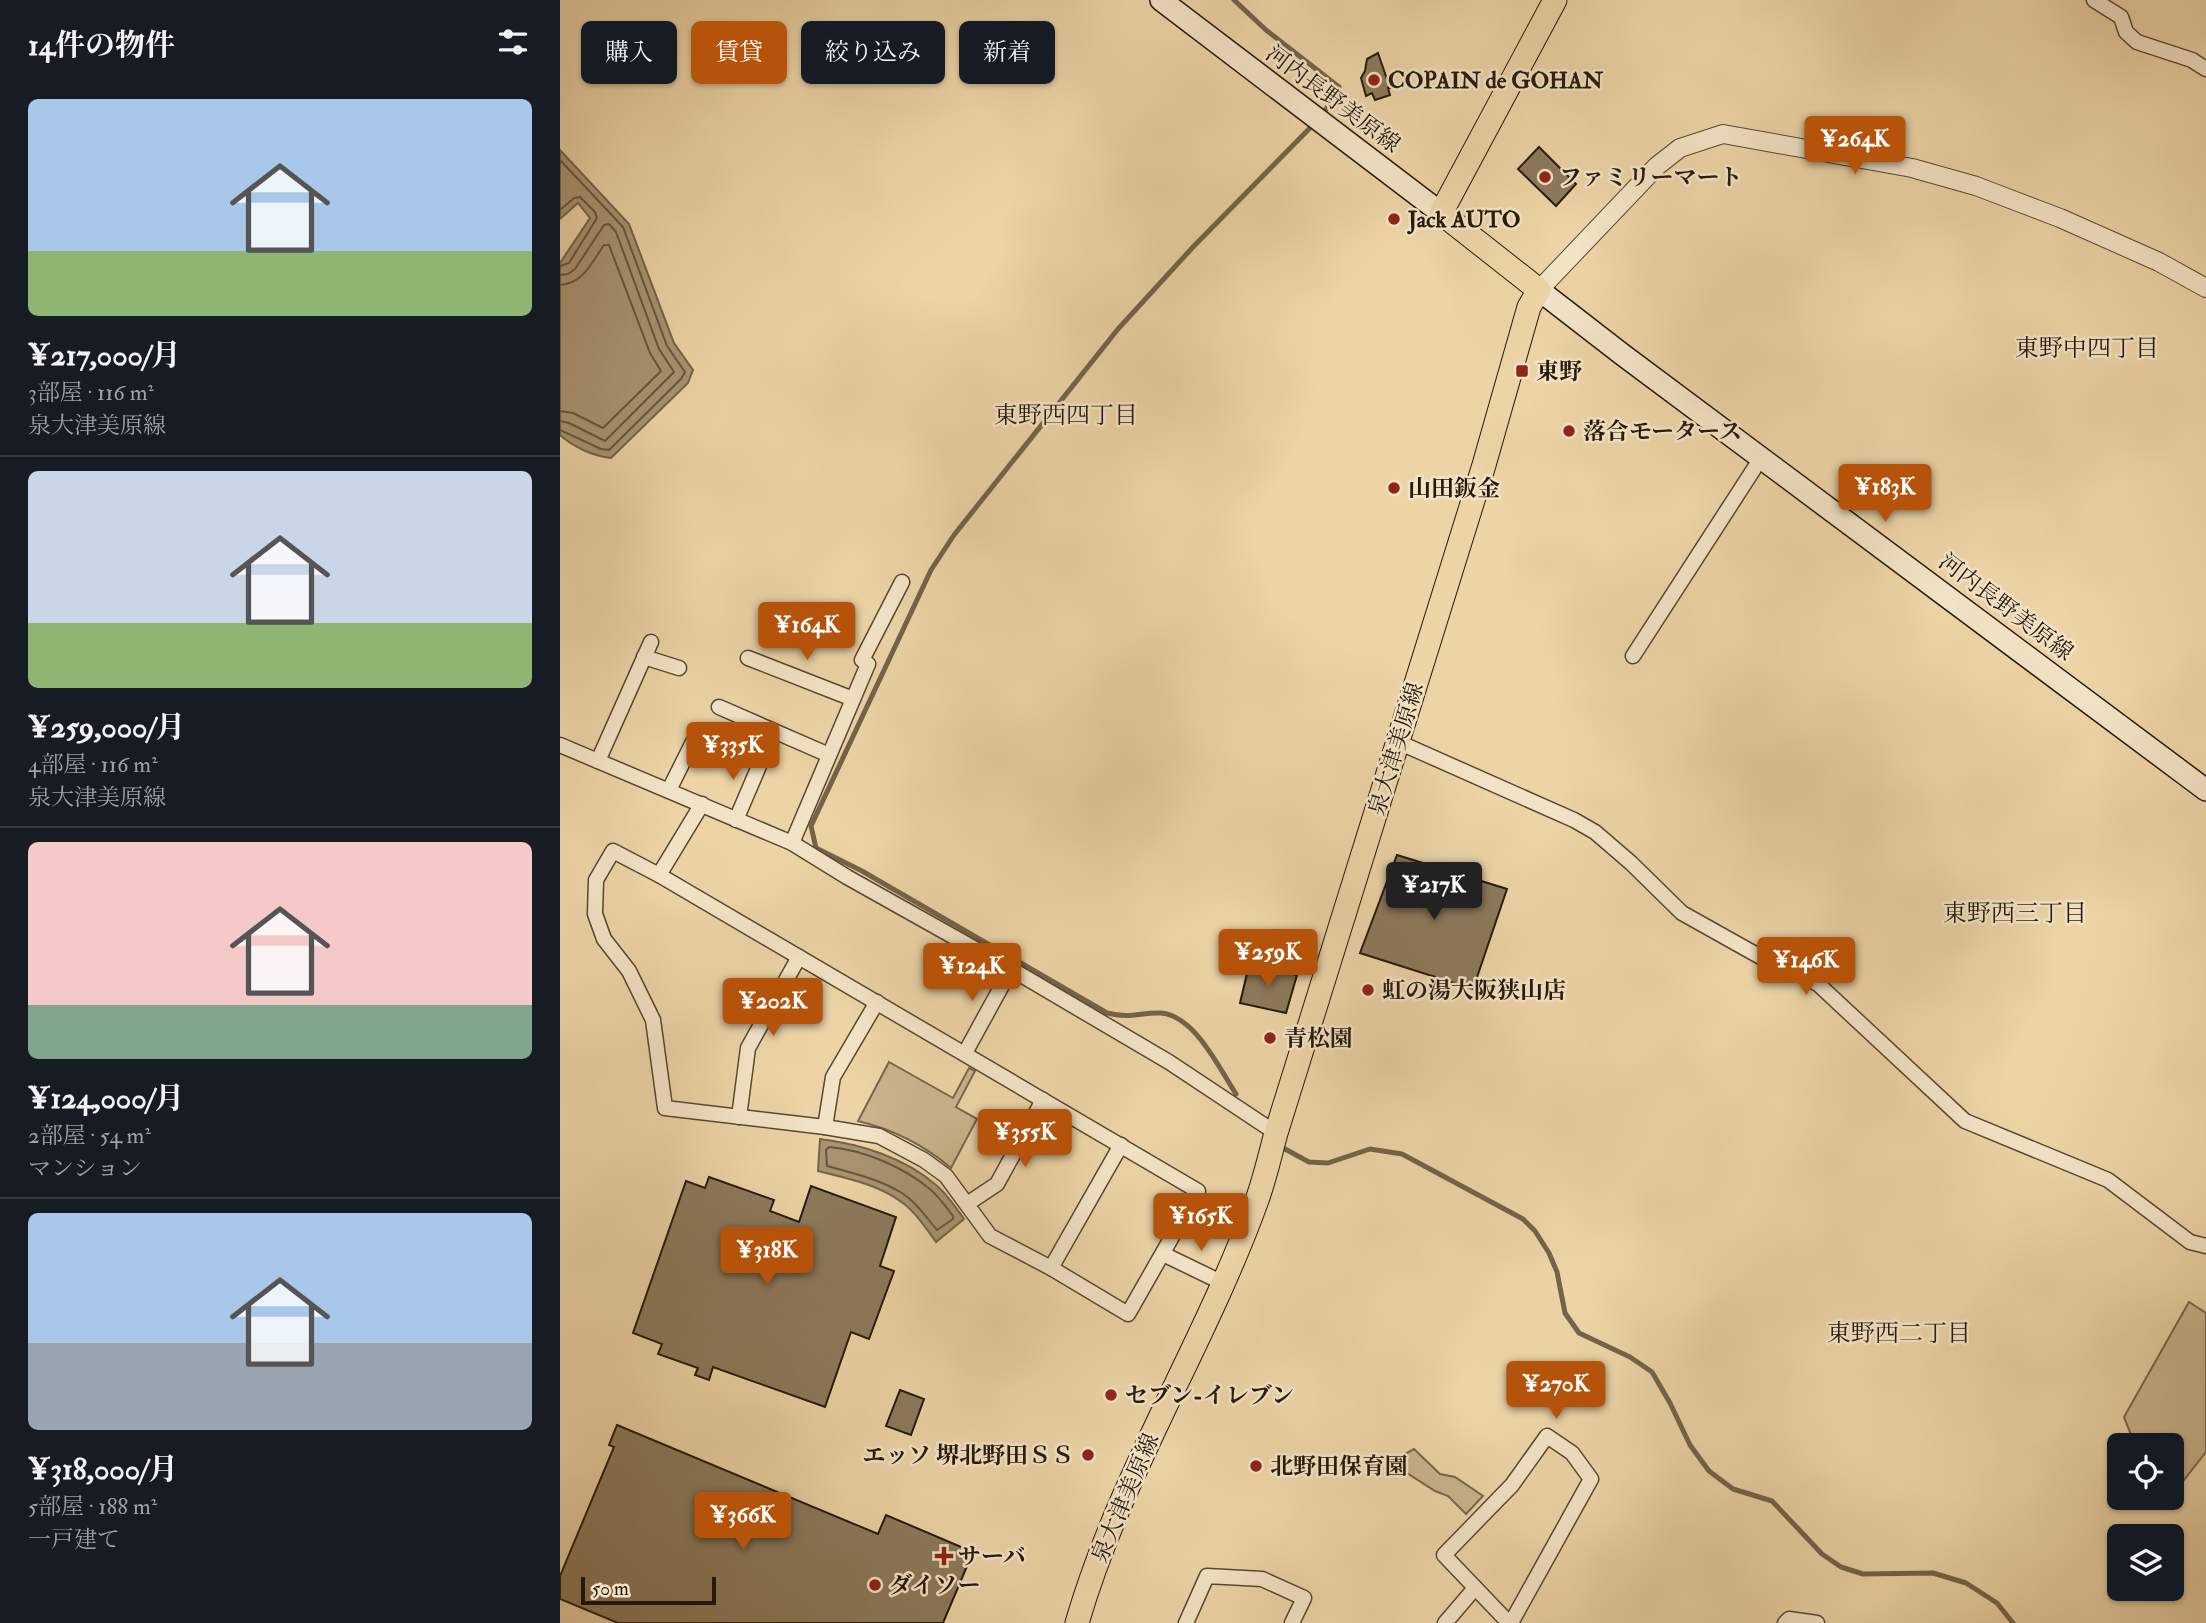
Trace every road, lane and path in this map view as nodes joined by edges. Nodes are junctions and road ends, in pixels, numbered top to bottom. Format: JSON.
{"nodes":[{"id":1,"x":1161,"y":0,"type":"edge"},
{"id":2,"x":1555,"y":0,"type":"edge"},
{"id":3,"x":2094,"y":0,"type":"edge"},
{"id":4,"x":2206,"y":69,"type":"edge"},
{"id":5,"x":1441,"y":213,"type":"junction"},
{"id":6,"x":2206,"y":288,"type":"edge"},
{"id":7,"x":1539,"y":290,"type":"junction"},
{"id":8,"x":1761,"y":458,"type":"junction"},
{"id":9,"x":902,"y":582,"type":"dead end"},
{"id":10,"x":651,"y":642,"type":"dead end"},
{"id":11,"x":1633,"y":656,"type":"dead end"},
{"id":12,"x":644,"y":657,"type":"junction"},
{"id":13,"x":748,"y":658,"type":"dead end"},
{"id":14,"x":679,"y":668,"type":"dead end"},
{"id":15,"x":853,"y":699,"type":"junction"},
{"id":16,"x":719,"y":707,"type":"dead end"},
{"id":17,"x":693,"y":742,"type":"dead end"},
{"id":18,"x":1398,"y":742,"type":"junction"},
{"id":19,"x":560,"y":745,"type":"edge"},
{"id":20,"x":829,"y":755,"type":"junction"},
{"id":21,"x":762,"y":759,"type":"dead end"},
{"id":22,"x":598,"y":761,"type":"junction"},
{"id":23,"x":669,"y":790,"type":"junction"},
{"id":24,"x":2206,"y":790,"type":"edge"},
{"id":25,"x":702,"y":804,"type":"junction"},
{"id":26,"x":736,"y":820,"type":"junction"},
{"id":27,"x":792,"y":843,"type":"junction"},
{"id":28,"x":659,"y":875,"type":"junction"},
{"id":29,"x":799,"y":957,"type":"junction"},
{"id":30,"x":1011,"y":969,"type":"junction"},
{"id":31,"x":877,"y":1002,"type":"junction"},
{"id":32,"x":965,"y":1053,"type":"junction"},
{"id":33,"x":1043,"y":1100,"type":"junction"},
{"id":34,"x":739,"y":1117,"type":"junction"},
{"id":35,"x":825,"y":1127,"type":"junction"},
{"id":36,"x":1276,"y":1133,"type":"junction"},
{"id":37,"x":1121,"y":1145,"type":"junction"},
{"id":38,"x":967,"y":1204,"type":"junction"},
{"id":39,"x":2206,"y":1246,"type":"edge"},
{"id":40,"x":1163,"y":1254,"type":"junction"},
{"id":41,"x":1051,"y":1268,"type":"junction"},
{"id":42,"x":1223,"y":1283,"type":"junction"},
{"id":43,"x":1475,"y":1588,"type":"junction"},
{"id":44,"x":1077,"y":1623,"type":"edge"},
{"id":45,"x":1186,"y":1623,"type":"edge"},
{"id":46,"x":1292,"y":1623,"type":"edge"},
{"id":47,"x":1445,"y":1623,"type":"edge"},
{"id":48,"x":1510,"y":1623,"type":"edge"},
{"id":49,"x":1785,"y":1623,"type":"edge"},
{"id":50,"x":1817,"y":1623,"type":"edge"}],
"edges":[{"from":1,"to":5,"type":"main road","name":"河内長野美原線"},
{"from":2,"to":5,"type":"main road"},
{"from":3,"to":4,"type":"street"},
{"from":5,"to":7,"type":"main road"},
{"from":6,"to":7,"type":"street"},
{"from":7,"to":8,"type":"main road","name":"河内長野美原線"},
{"from":7,"to":18,"type":"main road","name":"泉大津美原線"},
{"from":8,"to":11,"type":"street"},
{"from":8,"to":24,"type":"main road","name":"河内長野美原線"},
{"from":9,"to":15,"type":"street"},
{"from":10,"to":12,"type":"street"},
{"from":12,"to":14,"type":"street"},
{"from":12,"to":22,"type":"street"},
{"from":13,"to":15,"type":"street"},
{"from":15,"to":20,"type":"street"},
{"from":16,"to":20,"type":"street"},
{"from":17,"to":23,"type":"street"},
{"from":18,"to":36,"type":"main road","name":"泉大津美原線"},
{"from":18,"to":39,"type":"street"},
{"from":19,"to":22,"type":"street"},
{"from":20,"to":27,"type":"street"},
{"from":21,"to":26,"type":"street"},
{"from":22,"to":23,"type":"street"},
{"from":23,"to":25,"type":"street"},
{"from":25,"to":26,"type":"street"},
{"from":25,"to":28,"type":"street"},
{"from":26,"to":27,"type":"street"},
{"from":27,"to":30,"type":"street"},
{"from":28,"to":29,"type":"street"},
{"from":28,"to":34,"type":"street"},
{"from":29,"to":31,"type":"street"},
{"from":29,"to":34,"type":"street"},
{"from":30,"to":32,"type":"street"},
{"from":30,"to":36,"type":"street"},
{"from":31,"to":32,"type":"street"},
{"from":31,"to":35,"type":"street"},
{"from":32,"to":33,"type":"street"},
{"from":33,"to":37,"type":"street"},
{"from":33,"to":38,"type":"street"},
{"from":34,"to":35,"type":"street"},
{"from":35,"to":38,"type":"street"},
{"from":36,"to":42,"type":"main road","name":"泉大津美原線"},
{"from":37,"to":40,"type":"street"},
{"from":37,"to":41,"type":"street"},
{"from":38,"to":41,"type":"street"},
{"from":40,"to":41,"type":"street"},
{"from":40,"to":42,"type":"street"},
{"from":42,"to":44,"type":"main road","name":"泉大津美原線"},
{"from":43,"to":47,"type":"street"},
{"from":43,"to":48,"type":"street"},
{"from":43,"to":48,"type":"street"},
{"from":45,"to":46,"type":"street"},
{"from":49,"to":50,"type":"street"}]}
